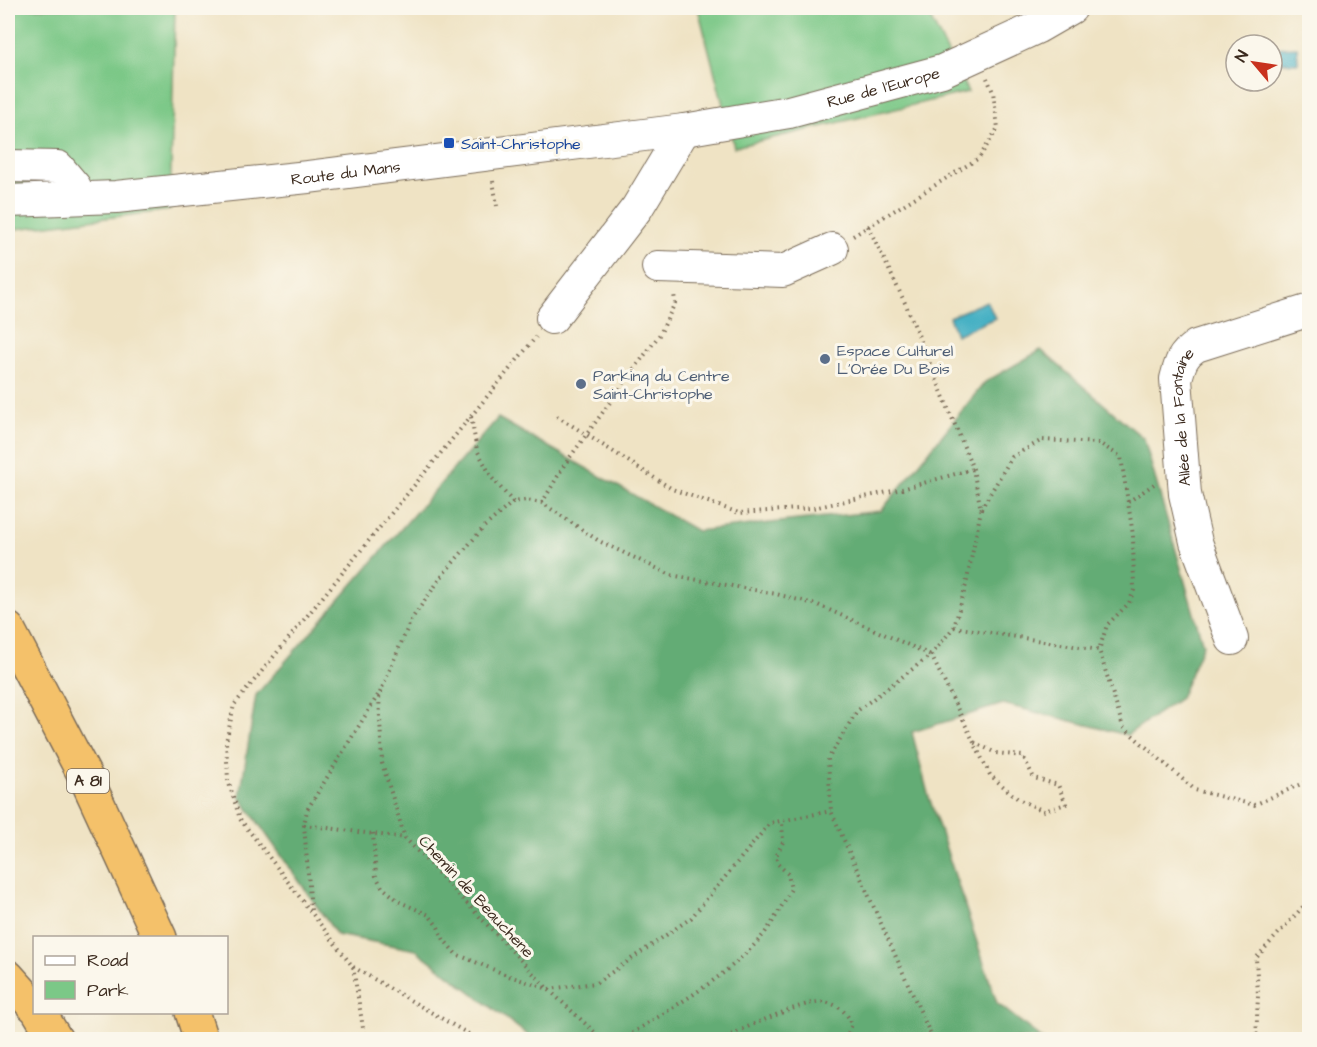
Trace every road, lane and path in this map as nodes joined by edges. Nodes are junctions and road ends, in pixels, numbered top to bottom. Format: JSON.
{"nodes":[{"id":1,"x":1071,"y":8,"type":"edge"},
{"id":2,"x":993,"y":92,"type":"dead end"},
{"id":3,"x":684,"y":130,"type":"junction"},
{"id":4,"x":8,"y":166,"type":"edge"},
{"id":5,"x":80,"y":198,"type":"junction"},
{"id":6,"x":8,"y":201,"type":"edge"},
{"id":7,"x":868,"y":226,"type":"junction"},
{"id":8,"x":832,"y":249,"type":"joint"},
{"id":9,"x":664,"y":267,"type":"joint"},
{"id":10,"x":1310,"y":310,"type":"edge"},
{"id":11,"x":552,"y":318,"type":"joint"},
{"id":12,"x":471,"y":416,"type":"junction"},
{"id":13,"x":557,"y":416,"type":"dead end"},
{"id":14,"x":587,"y":434,"type":"junction"},
{"id":15,"x":973,"y":469,"type":"junction"},
{"id":16,"x":513,"y":502,"type":"junction"},
{"id":17,"x":542,"y":503,"type":"junction"},
{"id":18,"x":981,"y":510,"type":"junction"},
{"id":19,"x":954,"y":627,"type":"junction"},
{"id":20,"x":8,"y":629,"type":"edge"},
{"id":21,"x":1232,"y":639,"type":"dead end"},
{"id":22,"x":1099,"y":650,"type":"junction"},
{"id":23,"x":931,"y":656,"type":"junction"},
{"id":24,"x":379,"y":695,"type":"junction"},
{"id":25,"x":973,"y":742,"type":"junction"},
{"id":26,"x":1310,"y":780,"type":"edge"},
{"id":27,"x":831,"y":811,"type":"junction"},
{"id":28,"x":782,"y":821,"type":"junction"},
{"id":29,"x":304,"y":825,"type":"junction"},
{"id":30,"x":373,"y":833,"type":"junction"},
{"id":31,"x":405,"y":838,"type":"junction"},
{"id":32,"x":1310,"y":899,"type":"edge"},
{"id":33,"x":311,"y":912,"type":"junction"},
{"id":34,"x":159,"y":936,"type":"edge"},
{"id":35,"x":353,"y":967,"type":"junction"},
{"id":36,"x":8,"y":977,"type":"edge"},
{"id":37,"x":548,"y":989,"type":"junction"},
{"id":38,"x":33,"y":1005,"type":"edge"},
{"id":39,"x":40,"y":1014,"type":"edge"},
{"id":40,"x":193,"y":1014,"type":"edge"},
{"id":41,"x":57,"y":1040,"type":"edge"},
{"id":42,"x":201,"y":1040,"type":"edge"},
{"id":43,"x":365,"y":1040,"type":"edge"},
{"id":44,"x":479,"y":1040,"type":"edge"},
{"id":45,"x":603,"y":1040,"type":"edge"},
{"id":46,"x":621,"y":1040,"type":"edge"},
{"id":47,"x":721,"y":1040,"type":"edge"},
{"id":48,"x":841,"y":1040,"type":"edge"},
{"id":49,"x":933,"y":1040,"type":"edge"},
{"id":50,"x":1256,"y":1040,"type":"edge"}],
"edges":[{"from":1,"to":3,"type":"street","name":"Rue de l'Europe"},
{"from":2,"to":7,"type":"path"},
{"from":3,"to":5,"type":"street","name":"Route du Mans"},
{"from":3,"to":11,"type":"street"},
{"from":4,"to":5,"type":"street"},
{"from":5,"to":6,"type":"street","name":"Route du Mans"},
{"from":7,"to":8,"type":"path"},
{"from":7,"to":15,"type":"path"},
{"from":8,"to":9,"type":"street"},
{"from":9,"to":14,"type":"path"},
{"from":10,"to":21,"type":"street","name":"Allée de la Fontaine"},
{"from":11,"to":12,"type":"path"},
{"from":12,"to":16,"type":"path"},
{"from":12,"to":33,"type":"path"},
{"from":13,"to":14,"type":"path"},
{"from":14,"to":15,"type":"path"},
{"from":14,"to":17,"type":"path"},
{"from":15,"to":18,"type":"path"},
{"from":16,"to":17,"type":"path"},
{"from":16,"to":24,"type":"path","name":"Chemin de Beauchene"},
{"from":17,"to":23,"type":"path"},
{"from":18,"to":19,"type":"path"},
{"from":18,"to":22,"type":"path"},
{"from":19,"to":22,"type":"path"},
{"from":19,"to":23,"type":"path"},
{"from":20,"to":34,"type":"highway","number":"A 81"},
{"from":22,"to":26,"type":"path"},
{"from":23,"to":25,"type":"path"},
{"from":23,"to":27,"type":"path"},
{"from":24,"to":29,"type":"path"},
{"from":24,"to":31,"type":"path","name":"Chemin de Beauchene"},
{"from":25,"to":25,"type":"path"},
{"from":27,"to":28,"type":"path"},
{"from":27,"to":49,"type":"path"},
{"from":28,"to":37,"type":"path"},
{"from":28,"to":46,"type":"path"},
{"from":29,"to":30,"type":"path"},
{"from":29,"to":33,"type":"path"},
{"from":30,"to":31,"type":"path"},
{"from":30,"to":37,"type":"path"},
{"from":31,"to":37,"type":"path","name":"Chemin de Beauchene"},
{"from":32,"to":50,"type":"path"},
{"from":33,"to":35,"type":"path"},
{"from":35,"to":43,"type":"path"},
{"from":35,"to":44,"type":"path"},
{"from":36,"to":38,"type":"highway"},
{"from":37,"to":45,"type":"path","name":"Chemin de Beauchene"},
{"from":39,"to":41,"type":"highway"},
{"from":40,"to":42,"type":"highway"},
{"from":47,"to":48,"type":"path"}]}
